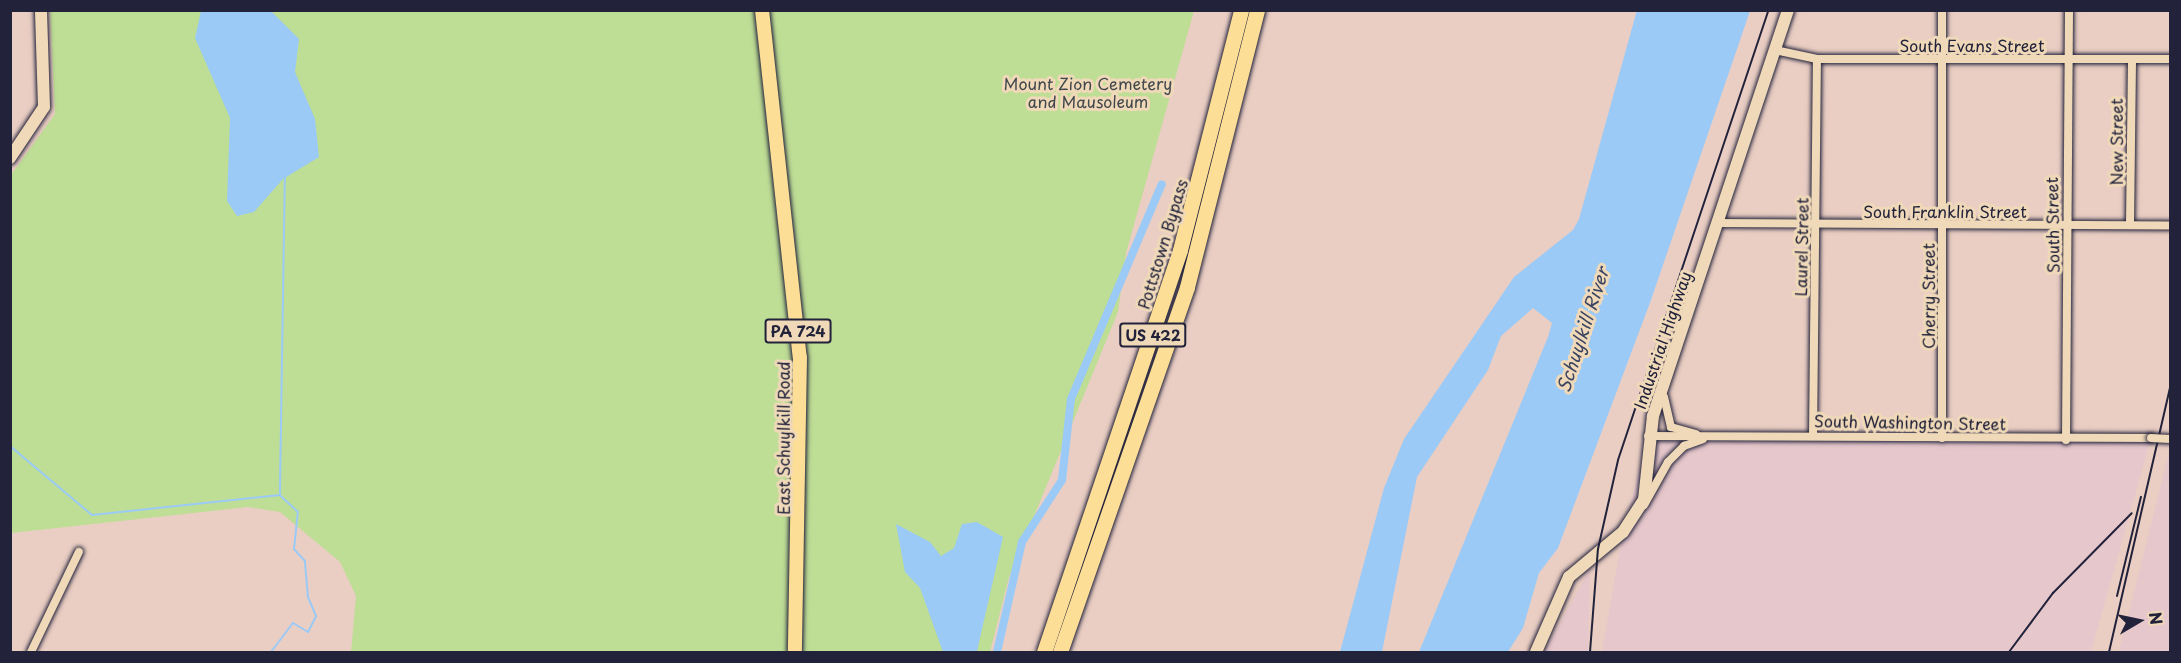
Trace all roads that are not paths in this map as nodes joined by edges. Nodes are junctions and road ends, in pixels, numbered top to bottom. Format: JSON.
{"nodes":[{"id":1,"x":41,"y":10,"type":"edge"},
{"id":2,"x":762,"y":10,"type":"edge"},
{"id":3,"x":1241,"y":10,"type":"edge"},
{"id":4,"x":1257,"y":10,"type":"edge"},
{"id":5,"x":1788,"y":10,"type":"edge"},
{"id":6,"x":1942,"y":10,"type":"edge"},
{"id":7,"x":2069,"y":10,"type":"edge"},
{"id":8,"x":1775,"y":50,"type":"junction"},
{"id":9,"x":1817,"y":59,"type":"junction"},
{"id":10,"x":2170,"y":59,"type":"edge"},
{"id":11,"x":1941,"y":60,"type":"junction"},
{"id":12,"x":2067,"y":60,"type":"junction"},
{"id":13,"x":2132,"y":60,"type":"junction"},
{"id":14,"x":10,"y":158,"type":"edge"},
{"id":15,"x":1720,"y":223,"type":"junction"},
{"id":16,"x":1816,"y":225,"type":"junction"},
{"id":17,"x":1944,"y":225,"type":"junction"},
{"id":18,"x":2130,"y":225,"type":"junction"},
{"id":19,"x":2170,"y":225,"type":"edge"},
{"id":20,"x":2067,"y":226,"type":"junction"},
{"id":21,"x":1667,"y":378,"type":"junction"},
{"id":22,"x":1648,"y":436,"type":"junction"},
{"id":23,"x":1813,"y":436,"type":"junction"},
{"id":24,"x":1708,"y":438,"type":"junction"},
{"id":25,"x":1942,"y":438,"type":"junction"},
{"id":26,"x":2170,"y":439,"type":"edge"},
{"id":27,"x":2066,"y":440,"type":"junction"},
{"id":28,"x":1630,"y":524,"type":"junction"},
{"id":29,"x":79,"y":552,"type":"dead end"},
{"id":30,"x":31,"y":652,"type":"edge"},
{"id":31,"x":795,"y":652,"type":"edge"},
{"id":32,"x":1044,"y":652,"type":"edge"},
{"id":33,"x":1060,"y":652,"type":"edge"},
{"id":34,"x":1536,"y":652,"type":"edge"}],
"edges":[{"from":1,"to":14,"type":"street"},
{"from":2,"to":31,"type":"main road","name":"East Schuylkill Road","number":"PA 724"},
{"from":3,"to":32,"type":"highway","name":"Pottstown Bypass","number":"US 422"},
{"from":4,"to":33,"type":"highway","name":"Pottstown Bypass","number":"US 422"},
{"from":5,"to":8,"type":"street","name":"Industrial Highway"},
{"from":6,"to":11,"type":"street","name":"Cherry Street"},
{"from":7,"to":12,"type":"street","name":"South Street"},
{"from":8,"to":9,"type":"street","name":"South Evans Street"},
{"from":8,"to":15,"type":"street","name":"Industrial Highway"},
{"from":9,"to":11,"type":"street","name":"South Evans Street"},
{"from":9,"to":16,"type":"street","name":"Laurel Street"},
{"from":10,"to":13,"type":"street","name":"South Evans Street"},
{"from":11,"to":12,"type":"street","name":"South Evans Street"},
{"from":11,"to":17,"type":"street","name":"Cherry Street"},
{"from":12,"to":13,"type":"street","name":"South Evans Street"},
{"from":12,"to":20,"type":"street","name":"South Street"},
{"from":13,"to":18,"type":"street","name":"New Street"},
{"from":15,"to":16,"type":"street","name":"South Franklin Street"},
{"from":15,"to":21,"type":"street","name":"Industrial Highway"},
{"from":16,"to":17,"type":"street","name":"South Franklin Street"},
{"from":16,"to":23,"type":"street","name":"Laurel Street"},
{"from":17,"to":20,"type":"street","name":"South Franklin Street"},
{"from":17,"to":25,"type":"street","name":"Cherry Street"},
{"from":18,"to":19,"type":"street","name":"South Franklin Street"},
{"from":18,"to":20,"type":"street","name":"South Franklin Street"},
{"from":20,"to":27,"type":"street","name":"South Street"},
{"from":21,"to":22,"type":"street","name":"Industrial Highway"},
{"from":21,"to":24,"type":"street"},
{"from":22,"to":24,"type":"street","name":"South Washington Street"},
{"from":22,"to":28,"type":"street","name":"Industrial Highway"},
{"from":23,"to":24,"type":"street","name":"South Washington Street"},
{"from":23,"to":25,"type":"street","name":"South Washington Street"},
{"from":24,"to":28,"type":"street"},
{"from":25,"to":27,"type":"street","name":"South Washington Street"},
{"from":26,"to":27,"type":"street","name":"South Washington Street","bridge":true},
{"from":28,"to":34,"type":"street","name":"Industrial Highway"},
{"from":29,"to":30,"type":"street"}]}
